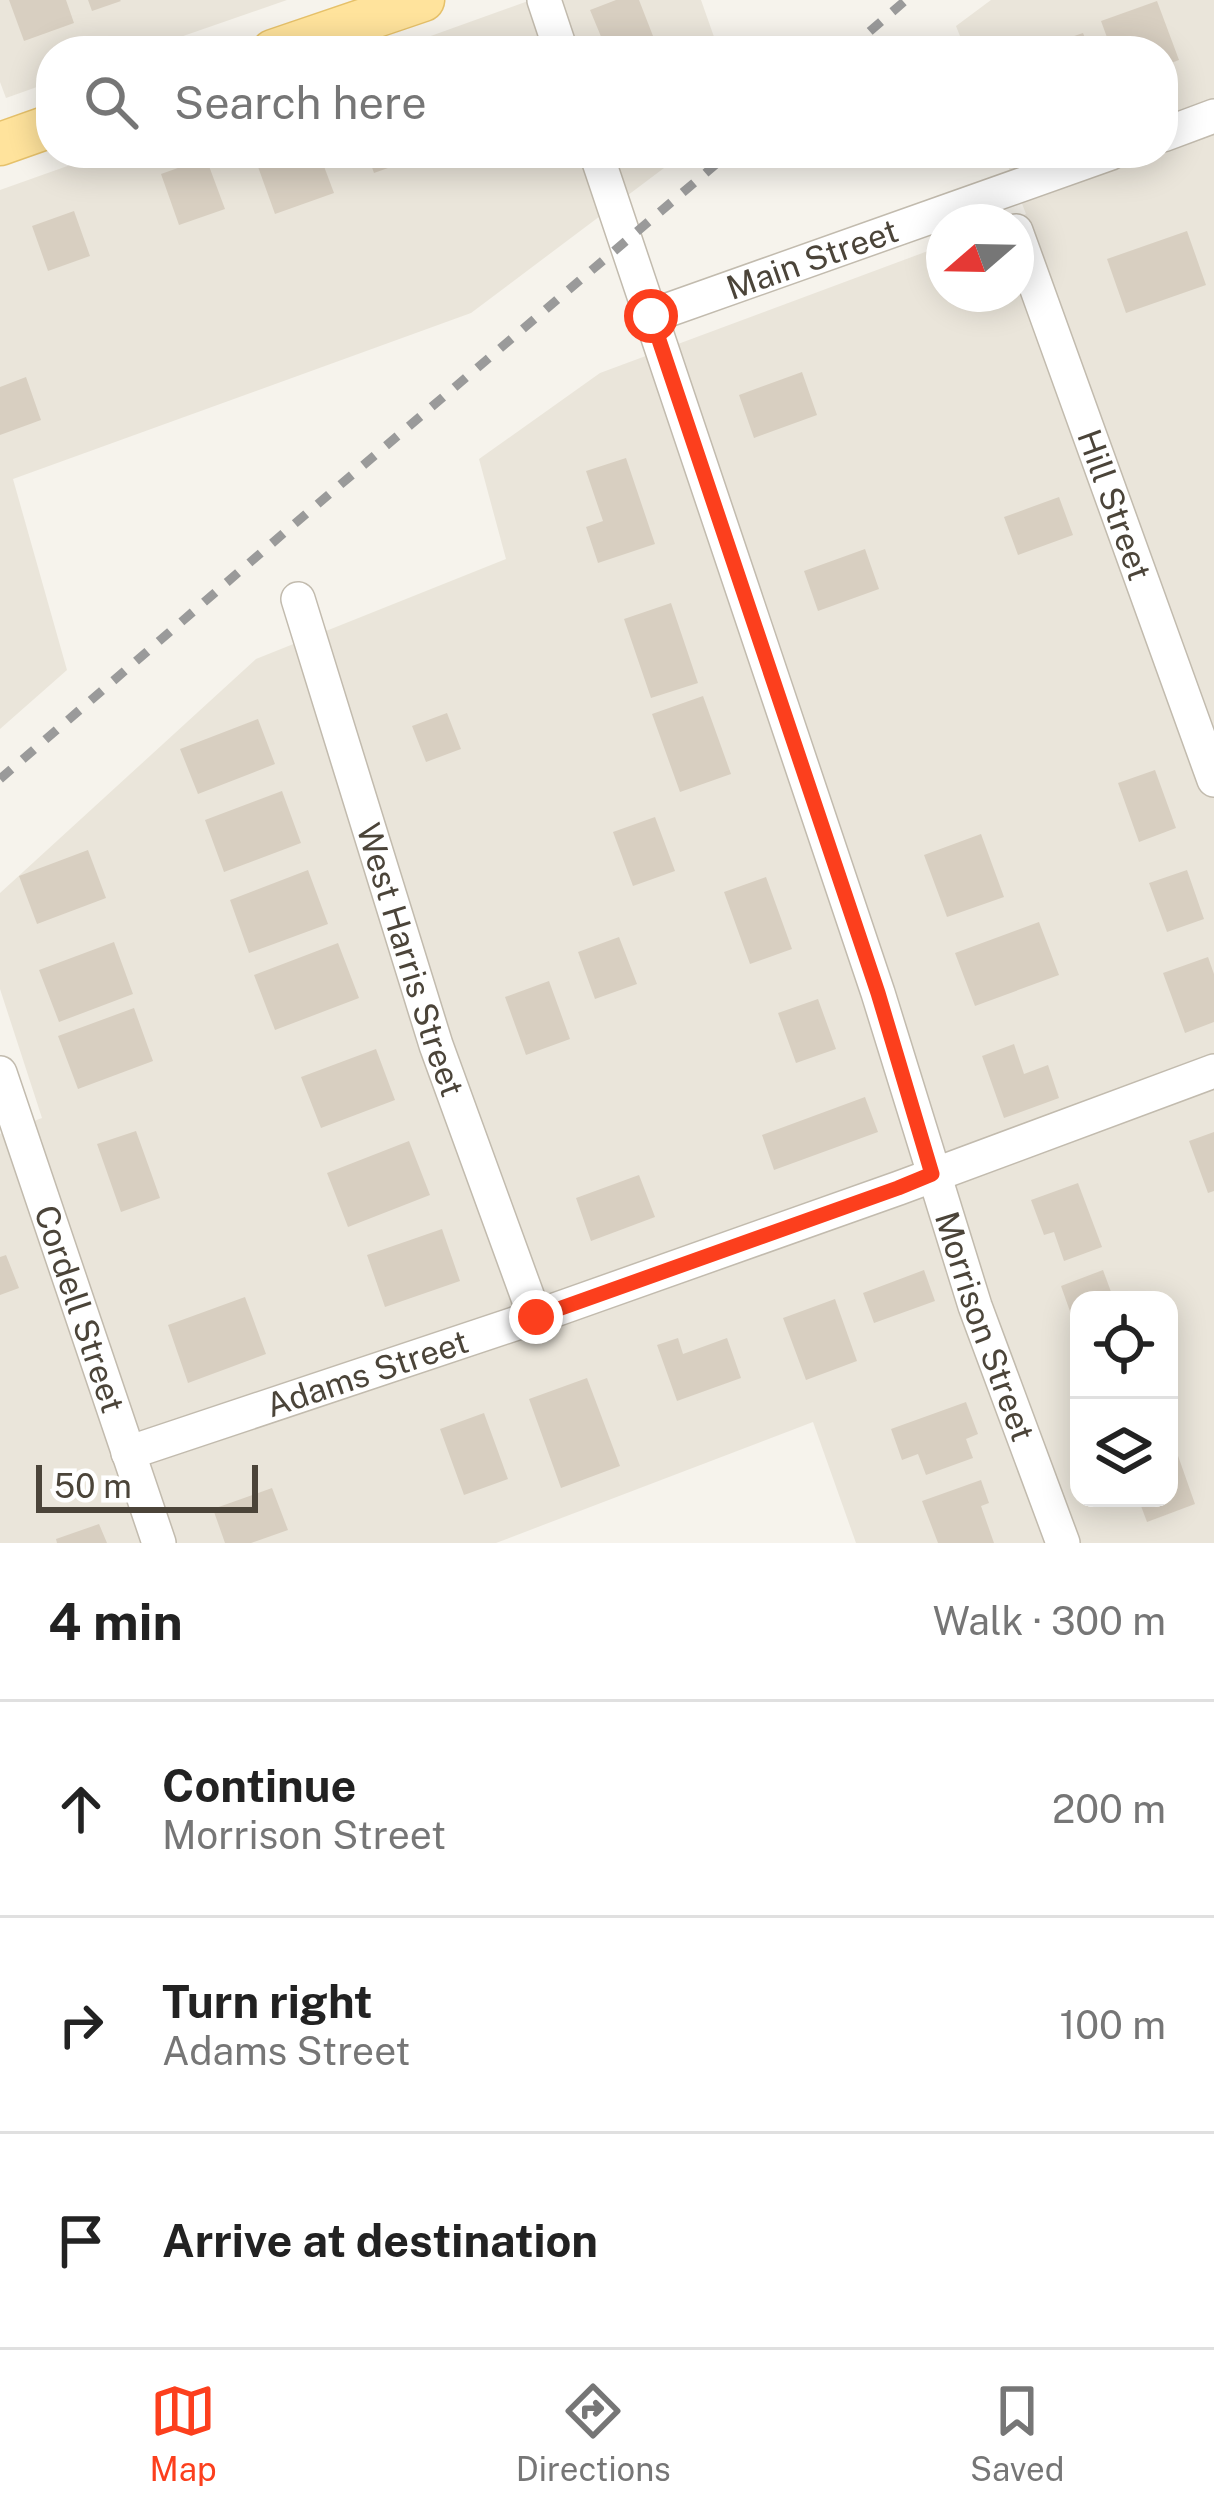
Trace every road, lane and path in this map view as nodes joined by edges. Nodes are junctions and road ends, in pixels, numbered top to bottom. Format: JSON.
{"nodes":[{"id":1,"x":423,"y":0,"type":"edge"},
{"id":2,"x":544,"y":0,"type":"edge"},
{"id":3,"x":317,"y":36,"type":"edge"},
{"id":4,"x":556,"y":36,"type":"edge"},
{"id":5,"x":1214,"y":116,"type":"edge"},
{"id":6,"x":1178,"y":129,"type":"edge"},
{"id":7,"x":36,"y":131,"type":"edge"},
{"id":8,"x":0,"y":144,"type":"edge"},
{"id":9,"x":601,"y":168,"type":"edge"},
{"id":10,"x":1082,"y":168,"type":"edge"},
{"id":11,"x":1013,"y":204,"type":"edge"},
{"id":12,"x":926,"y":232,"type":"edge"},
{"id":13,"x":1034,"y":281,"type":"edge"},
{"id":14,"x":651,"y":316,"type":"junction"},
{"id":15,"x":298,"y":599,"type":"dead end"},
{"id":16,"x":1214,"y":780,"type":"edge"},
{"id":17,"x":1214,"y":1071,"type":"edge"},
{"id":18,"x":0,"y":1073,"type":"edge"},
{"id":19,"x":932,"y":1174,"type":"junction"},
{"id":20,"x":536,"y":1317,"type":"junction"},
{"id":21,"x":128,"y":1453,"type":"junction"},
{"id":22,"x":159,"y":1543,"type":"edge"},
{"id":23,"x":1063,"y":1543,"type":"edge"}],
"edges":[{"from":1,"to":3,"type":"main road"},
{"from":2,"to":4,"type":"street"},
{"from":5,"to":6,"type":"street"},
{"from":7,"to":8,"type":"main road"},
{"from":9,"to":14,"type":"street","name":"Morrison Street"},
{"from":10,"to":11,"type":"street","name":"Main Street"},
{"from":12,"to":14,"type":"street","name":"Main Street"},
{"from":13,"to":16,"type":"street","name":"Hill Street"},
{"from":14,"to":19,"type":"street","name":"Morrison Street"},
{"from":15,"to":20,"type":"street","name":"West Harris Street"},
{"from":17,"to":19,"type":"street","name":"Adams Street"},
{"from":18,"to":21,"type":"street","name":"Cordell Street"},
{"from":19,"to":20,"type":"street","name":"Adams Street"},
{"from":19,"to":23,"type":"street","name":"Morrison Street"},
{"from":20,"to":21,"type":"street","name":"Adams Street"},
{"from":21,"to":22,"type":"street","name":"Cordell Street"}]}
